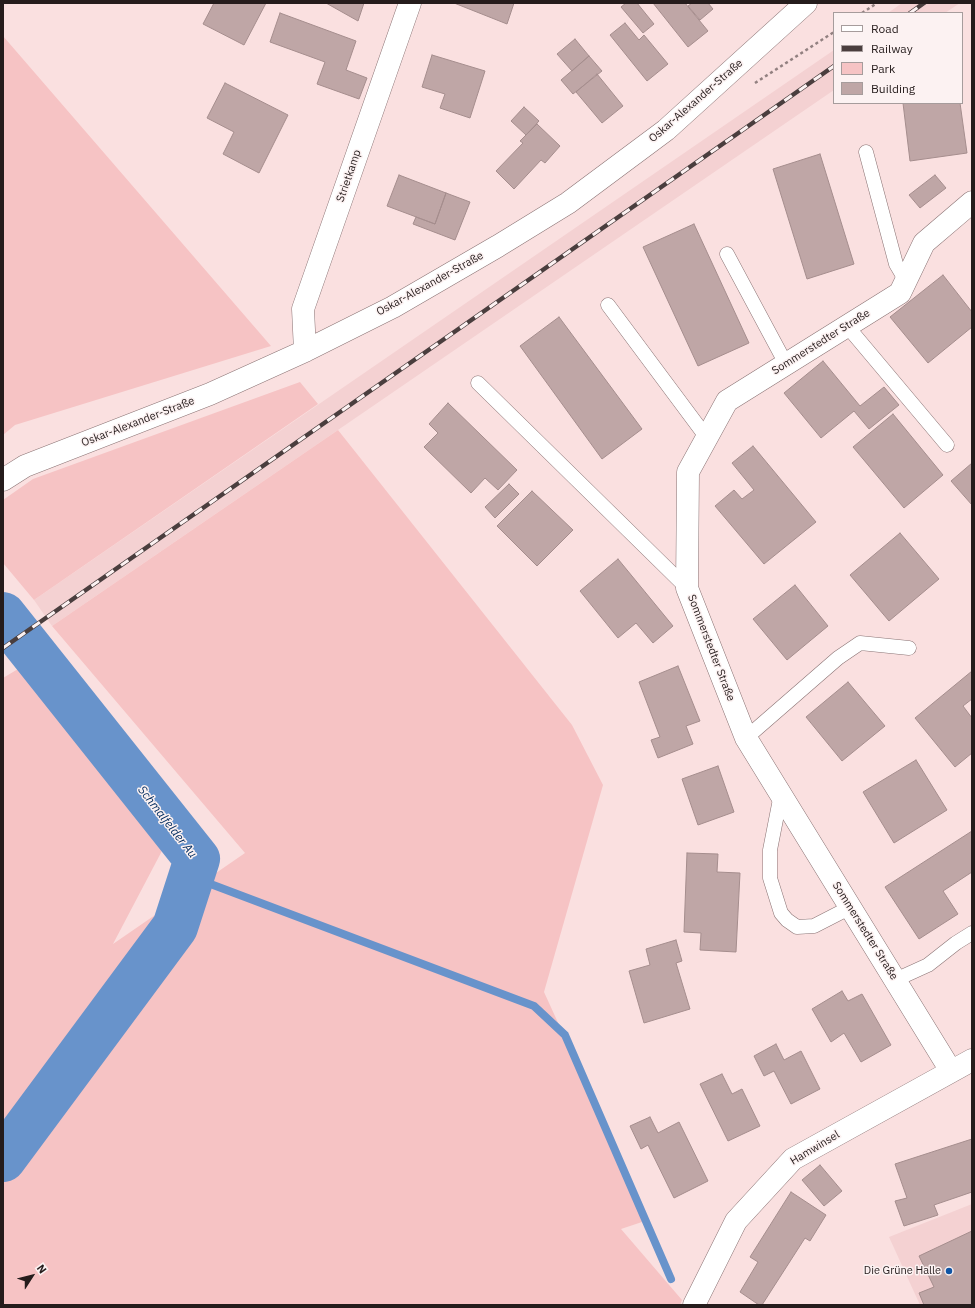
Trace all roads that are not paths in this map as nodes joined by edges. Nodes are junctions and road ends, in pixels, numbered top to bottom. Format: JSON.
{"nodes":[{"id":1,"x":410,"y":3,"type":"edge"},
{"id":2,"x":806,"y":3,"type":"edge"},
{"id":3,"x":866,"y":152,"type":"dead end"},
{"id":4,"x":972,"y":202,"type":"edge"},
{"id":5,"x":727,"y":254,"type":"dead end"},
{"id":6,"x":906,"y":281,"type":"junction"},
{"id":7,"x":608,"y":305,"type":"dead end"},
{"id":8,"x":847,"y":326,"type":"junction"},
{"id":9,"x":305,"y":351,"type":"junction"},
{"id":10,"x":786,"y":364,"type":"junction"},
{"id":11,"x":478,"y":383,"type":"dead end"},
{"id":12,"x":707,"y":438,"type":"junction"},
{"id":13,"x":947,"y":445,"type":"dead end"},
{"id":14,"x":3,"y":480,"type":"edge"},
{"id":15,"x":687,"y":588,"type":"junction"},
{"id":16,"x":909,"y":648,"type":"dead end"},
{"id":17,"x":746,"y":738,"type":"junction"},
{"id":18,"x":781,"y":794,"type":"junction"},
{"id":19,"x":851,"y":907,"type":"junction"},
{"id":20,"x":972,"y":933,"type":"edge"},
{"id":21,"x":895,"y":980,"type":"junction"},
{"id":22,"x":972,"y":1060,"type":"edge"},
{"id":23,"x":952,"y":1071,"type":"junction"},
{"id":24,"x":694,"y":1305,"type":"edge"}],
"edges":[{"from":1,"to":9,"type":"street","name":"Strietkamp"},
{"from":2,"to":9,"type":"street","name":"Oskar-Alexander-Straße"},
{"from":3,"to":6,"type":"lane"},
{"from":4,"to":6,"type":"street","name":"Sommerstedter Straße"},
{"from":5,"to":10,"type":"lane"},
{"from":6,"to":8,"type":"street","name":"Sommerstedter Straße"},
{"from":7,"to":12,"type":"lane"},
{"from":8,"to":10,"type":"street","name":"Sommerstedter Straße"},
{"from":8,"to":13,"type":"lane"},
{"from":9,"to":14,"type":"street","name":"Oskar-Alexander-Straße"},
{"from":10,"to":12,"type":"street","name":"Sommerstedter Straße"},
{"from":11,"to":15,"type":"lane"},
{"from":12,"to":15,"type":"street","name":"Sommerstedter Straße"},
{"from":15,"to":17,"type":"street","name":"Sommerstedter Straße"},
{"from":16,"to":17,"type":"lane"},
{"from":17,"to":18,"type":"street","name":"Sommerstedter Straße"},
{"from":18,"to":19,"type":"street","name":"Sommerstedter Straße"},
{"from":18,"to":19,"type":"lane"},
{"from":19,"to":21,"type":"street","name":"Sommerstedter Straße"},
{"from":20,"to":21,"type":"lane"},
{"from":21,"to":23,"type":"street","name":"Sommerstedter Straße"},
{"from":22,"to":23,"type":"street","name":"Hamwinsel"},
{"from":23,"to":24,"type":"street","name":"Hamwinsel"}]}
